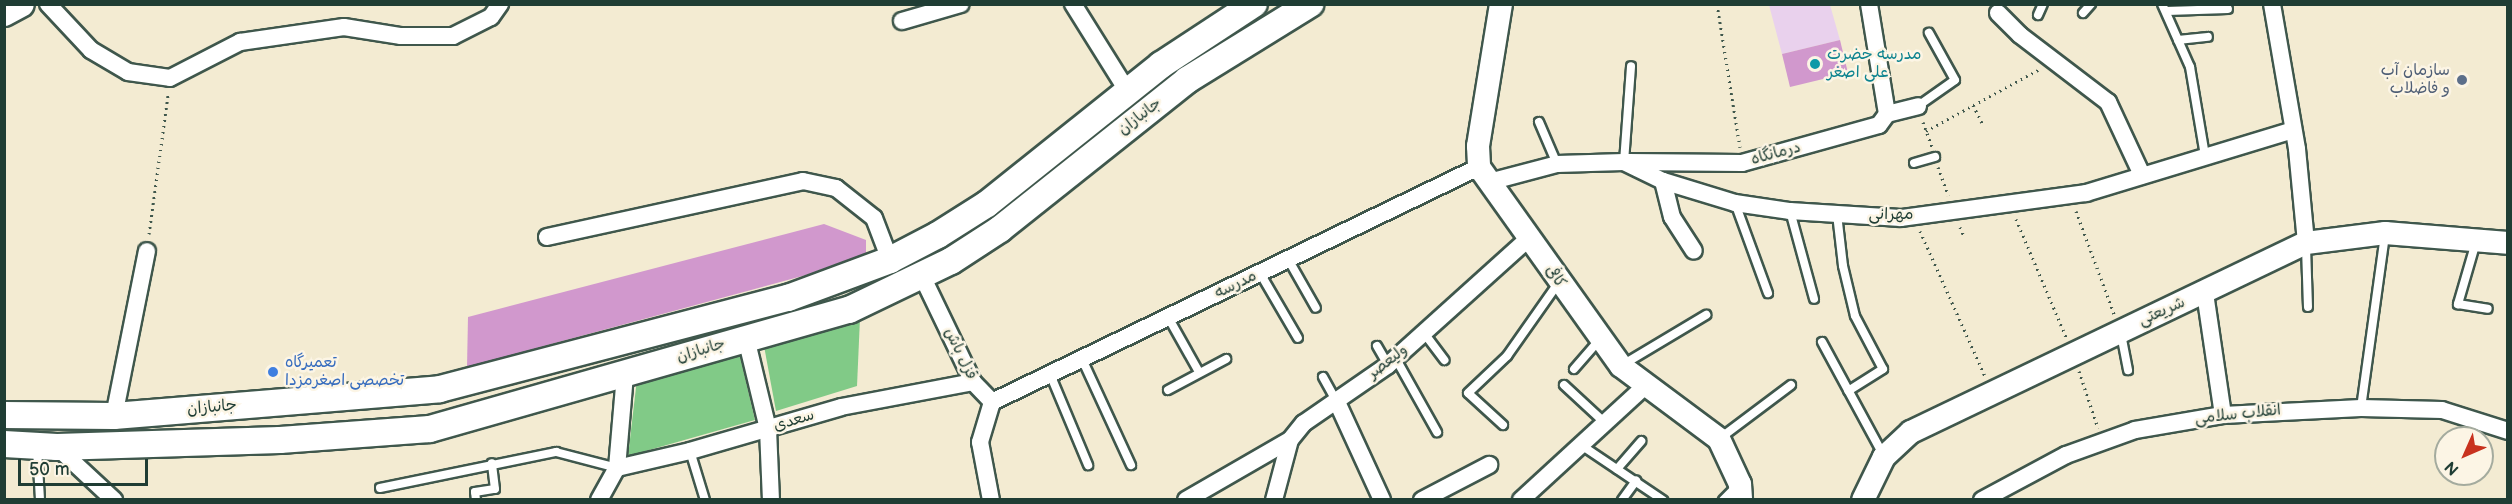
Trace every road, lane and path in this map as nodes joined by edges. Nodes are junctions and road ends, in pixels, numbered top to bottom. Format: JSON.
{"nodes":[{"id":1,"x":21,"y":4,"type":"edge"},
{"id":2,"x":48,"y":4,"type":"edge"},
{"id":3,"x":500,"y":4,"type":"edge"},
{"id":4,"x":961,"y":4,"type":"edge"},
{"id":5,"x":1073,"y":4,"type":"edge"},
{"id":6,"x":1254,"y":4,"type":"edge"},
{"id":7,"x":1310,"y":4,"type":"edge"},
{"id":8,"x":1501,"y":4,"type":"edge"},
{"id":9,"x":1717,"y":4,"type":"edge"},
{"id":10,"x":2043,"y":4,"type":"edge"},
{"id":11,"x":2091,"y":4,"type":"edge"},
{"id":12,"x":2162,"y":4,"type":"edge"},
{"id":13,"x":2272,"y":4,"type":"edge"},
{"id":14,"x":1871,"y":5,"type":"edge"},
{"id":15,"x":1999,"y":9,"type":"edge"},
{"id":16,"x":2167,"y":9,"type":"edge"},
{"id":17,"x":2228,"y":9,"type":"dead end"},
{"id":18,"x":4,"y":13,"type":"edge"},
{"id":19,"x":2083,"y":13,"type":"dead end"},
{"id":20,"x":2038,"y":15,"type":"dead end"},
{"id":21,"x":902,"y":21,"type":"dead end"},
{"id":22,"x":1929,"y":33,"type":"dead end"},
{"id":23,"x":2208,"y":37,"type":"dead end"},
{"id":24,"x":2178,"y":40,"type":"junction"},
{"id":25,"x":2054,"y":61,"type":"junction"},
{"id":26,"x":1631,"y":66,"type":"dead end"},
{"id":27,"x":170,"y":78,"type":"junction"},
{"id":28,"x":1128,"y":92,"type":"junction"},
{"id":29,"x":1973,"y":105,"type":"junction"},
{"id":30,"x":1918,"y":106,"type":"joint"},
{"id":31,"x":1887,"y":114,"type":"junction"},
{"id":32,"x":1539,"y":122,"type":"dead end"},
{"id":33,"x":1982,"y":123,"type":"dead end"},
{"id":34,"x":2293,"y":130,"type":"junction"},
{"id":35,"x":1926,"y":131,"type":"dead end"},
{"id":36,"x":2205,"y":156,"type":"junction"},
{"id":37,"x":1935,"y":157,"type":"dead end"},
{"id":38,"x":1624,"y":162,"type":"junction"},
{"id":39,"x":1742,"y":163,"type":"junction"},
{"id":40,"x":1914,"y":163,"type":"dead end"},
{"id":41,"x":1557,"y":164,"type":"junction"},
{"id":42,"x":1484,"y":175,"type":"junction"},
{"id":43,"x":2142,"y":175,"type":"junction"},
{"id":44,"x":1664,"y":182,"type":"junction"},
{"id":45,"x":2070,"y":195,"type":"junction"},
{"id":46,"x":1735,"y":202,"type":"junction"},
{"id":47,"x":2010,"y":203,"type":"junction"},
{"id":48,"x":1790,"y":211,"type":"junction"},
{"id":49,"x":1837,"y":214,"type":"junction"},
{"id":50,"x":1913,"y":216,"type":"junction"},
{"id":51,"x":2385,"y":233,"type":"junction"},
{"id":52,"x":547,"y":237,"type":"dead end"},
{"id":53,"x":1529,"y":238,"type":"junction"},
{"id":54,"x":2476,"y":238,"type":"junction"},
{"id":55,"x":2306,"y":243,"type":"junction"},
{"id":56,"x":2508,"y":243,"type":"edge"},
{"id":57,"x":147,"y":251,"type":"joint"},
{"id":58,"x":1694,"y":251,"type":"dead end"},
{"id":59,"x":890,"y":260,"type":"junction"},
{"id":60,"x":1288,"y":260,"type":"junction"},
{"id":61,"x":1260,"y":273,"type":"junction"},
{"id":62,"x":922,"y":276,"type":"junction"},
{"id":63,"x":1559,"y":282,"type":"junction"},
{"id":64,"x":1768,"y":293,"type":"dead end"},
{"id":65,"x":2205,"y":293,"type":"junction"},
{"id":66,"x":1814,"y":299,"type":"dead end"},
{"id":67,"x":2308,"y":307,"type":"dead end"},
{"id":68,"x":1316,"y":308,"type":"dead end"},
{"id":69,"x":2488,"y":309,"type":"dead end"},
{"id":70,"x":1706,"y":315,"type":"dead end"},
{"id":71,"x":1168,"y":317,"type":"junction"},
{"id":72,"x":2120,"y":331,"type":"junction"},
{"id":73,"x":1424,"y":333,"type":"junction"},
{"id":74,"x":653,"y":334,"type":"junction"},
{"id":75,"x":746,"y":338,"type":"junction"},
{"id":76,"x":1298,"y":338,"type":"dead end"},
{"id":77,"x":1599,"y":340,"type":"junction"},
{"id":78,"x":1822,"y":342,"type":"dead end"},
{"id":79,"x":1377,"y":346,"type":"dead end"},
{"id":80,"x":2072,"y":352,"type":"junction"},
{"id":81,"x":1082,"y":358,"type":"junction"},
{"id":82,"x":1226,"y":359,"type":"dead end"},
{"id":83,"x":1444,"y":360,"type":"dead end"},
{"id":84,"x":1392,"y":362,"type":"junction"},
{"id":85,"x":660,"y":364,"type":"junction"},
{"id":86,"x":1621,"y":366,"type":"junction"},
{"id":87,"x":1574,"y":369,"type":"dead end"},
{"id":88,"x":2128,"y":370,"type":"dead end"},
{"id":89,"x":1199,"y":372,"type":"junction"},
{"id":90,"x":625,"y":374,"type":"junction"},
{"id":91,"x":1050,"y":374,"type":"junction"},
{"id":92,"x":1323,"y":377,"type":"dead end"},
{"id":93,"x":973,"y":382,"type":"junction"},
{"id":94,"x":1564,"y":385,"type":"dead end"},
{"id":95,"x":1646,"y":385,"type":"junction"},
{"id":96,"x":1791,"y":385,"type":"dead end"},
{"id":97,"x":1168,"y":390,"type":"dead end"},
{"id":98,"x":1848,"y":391,"type":"junction"},
{"id":99,"x":1993,"y":392,"type":"junction"},
{"id":100,"x":992,"y":402,"type":"junction"},
{"id":101,"x":1337,"y":402,"type":"junction"},
{"id":102,"x":2361,"y":408,"type":"junction"},
{"id":103,"x":4,"y":415,"type":"edge"},
{"id":104,"x":2223,"y":415,"type":"junction"},
{"id":105,"x":114,"y":416,"type":"junction"},
{"id":106,"x":1605,"y":423,"type":"junction"},
{"id":107,"x":1503,"y":425,"type":"dead end"},
{"id":108,"x":768,"y":429,"type":"junction"},
{"id":109,"x":2507,"y":430,"type":"edge"},
{"id":110,"x":1437,"y":432,"type":"dead end"},
{"id":111,"x":1719,"y":439,"type":"junction"},
{"id":112,"x":1290,"y":440,"type":"junction"},
{"id":113,"x":1641,"y":441,"type":"dead end"},
{"id":114,"x":2103,"y":442,"type":"junction"},
{"id":115,"x":4,"y":444,"type":"edge"},
{"id":116,"x":1581,"y":445,"type":"junction"},
{"id":117,"x":47,"y":446,"type":"junction"},
{"id":118,"x":690,"y":451,"type":"junction"},
{"id":119,"x":1884,"y":457,"type":"junction"},
{"id":120,"x":492,"y":463,"type":"junction"},
{"id":121,"x":1088,"y":465,"type":"dead end"},
{"id":122,"x":1131,"y":465,"type":"dead end"},
{"id":123,"x":1489,"y":465,"type":"dead end"},
{"id":124,"x":617,"y":468,"type":"junction"},
{"id":125,"x":1617,"y":469,"type":"junction"},
{"id":126,"x":1636,"y":481,"type":"junction"},
{"id":127,"x":381,"y":488,"type":"dead end"},
{"id":128,"x":1740,"y":492,"type":"edge"},
{"id":129,"x":40,"y":499,"type":"edge"},
{"id":130,"x":114,"y":500,"type":"edge"},
{"id":131,"x":476,"y":500,"type":"edge"},
{"id":132,"x":599,"y":500,"type":"edge"},
{"id":133,"x":705,"y":500,"type":"edge"},
{"id":134,"x":771,"y":500,"type":"edge"},
{"id":135,"x":991,"y":500,"type":"edge"},
{"id":136,"x":1186,"y":500,"type":"edge"},
{"id":137,"x":1274,"y":500,"type":"edge"},
{"id":138,"x":1382,"y":500,"type":"edge"},
{"id":139,"x":1422,"y":500,"type":"edge"},
{"id":140,"x":1521,"y":500,"type":"edge"},
{"id":141,"x":1622,"y":500,"type":"edge"},
{"id":142,"x":1663,"y":500,"type":"edge"},
{"id":143,"x":1723,"y":500,"type":"edge"},
{"id":144,"x":1863,"y":500,"type":"edge"},
{"id":145,"x":1982,"y":500,"type":"edge"}],
"edges":[{"from":1,"to":18,"type":"main road"},
{"from":2,"to":27,"type":"street"},
{"from":3,"to":27,"type":"street"},
{"from":4,"to":21,"type":"street"},
{"from":5,"to":28,"type":"street"},
{"from":6,"to":28,"type":"main road","name":"جانبازان"},
{"from":7,"to":62,"type":"main road","name":"جانبازان"},
{"from":8,"to":42,"type":"street"},
{"from":9,"to":39,"type":"path"},
{"from":10,"to":20,"type":"lane"},
{"from":11,"to":19,"type":"lane"},
{"from":12,"to":16,"type":"lane"},
{"from":13,"to":34,"type":"street"},
{"from":14,"to":31,"type":"street"},
{"from":15,"to":25,"type":"street"},
{"from":16,"to":17,"type":"lane"},
{"from":16,"to":24,"type":"lane"},
{"from":22,"to":30,"type":"lane"},
{"from":23,"to":24,"type":"lane"},
{"from":24,"to":36,"type":"lane"},
{"from":25,"to":29,"type":"path"},
{"from":25,"to":43,"type":"street"},
{"from":26,"to":38,"type":"lane"},
{"from":27,"to":57,"type":"path"},
{"from":28,"to":59,"type":"main road","name":"جانبازان"},
{"from":29,"to":33,"type":"path"},
{"from":29,"to":35,"type":"path"},
{"from":30,"to":31,"type":"street","name":"درمانگاه"},
{"from":31,"to":39,"type":"street","name":"درمانگاه"},
{"from":32,"to":41,"type":"lane"},
{"from":34,"to":36,"type":"street","name":"مهرانی"},
{"from":34,"to":55,"type":"street"},
{"from":36,"to":43,"type":"street","name":"مهرانی"},
{"from":37,"to":40,"type":"lane"},
{"from":38,"to":39,"type":"street","name":"درمانگاه"},
{"from":38,"to":41,"type":"street","name":"مهرانی"},
{"from":38,"to":44,"type":"street","name":"مهرانی"},
{"from":41,"to":42,"type":"street","name":"مهرانی"},
{"from":42,"to":53,"type":"street","name":"کافی"},
{"from":42,"to":60,"type":"street","name":"مدرسه"},
{"from":43,"to":45,"type":"street","name":"مهرانی"},
{"from":44,"to":46,"type":"street","name":"مهرانی"},
{"from":44,"to":58,"type":"street"},
{"from":45,"to":47,"type":"street","name":"مهرانی"},
{"from":45,"to":72,"type":"path"},
{"from":46,"to":48,"type":"street","name":"مهرانی"},
{"from":46,"to":64,"type":"lane"},
{"from":47,"to":50,"type":"street","name":"مهرانی"},
{"from":47,"to":80,"type":"path"},
{"from":48,"to":49,"type":"street","name":"مهرانی"},
{"from":48,"to":66,"type":"lane"},
{"from":49,"to":50,"type":"street","name":"مهرانی"},
{"from":49,"to":98,"type":"lane"},
{"from":50,"to":99,"type":"path"},
{"from":51,"to":54,"type":"street","name":"شریعتی"},
{"from":51,"to":55,"type":"street","name":"شریعتی"},
{"from":51,"to":102,"type":"lane"},
{"from":52,"to":59,"type":"street"},
{"from":53,"to":63,"type":"street","name":"کافی"},
{"from":53,"to":73,"type":"street","name":"ولیعصر"},
{"from":54,"to":56,"type":"street","name":"شریعتی"},
{"from":54,"to":69,"type":"lane"},
{"from":55,"to":65,"type":"street","name":"شریعتی"},
{"from":55,"to":67,"type":"lane"},
{"from":57,"to":105,"type":"street"},
{"from":59,"to":74,"type":"main road","name":"جانبازان"},
{"from":60,"to":61,"type":"street","name":"مدرسه"},
{"from":60,"to":68,"type":"lane"},
{"from":61,"to":71,"type":"street","name":"مدرسه"},
{"from":61,"to":76,"type":"lane"},
{"from":62,"to":75,"type":"main road","name":"جانبازان"},
{"from":62,"to":93,"type":"street","name":"قزل باش"},
{"from":63,"to":77,"type":"street","name":"کافی"},
{"from":63,"to":107,"type":"lane"},
{"from":65,"to":72,"type":"street","name":"شریعتی"},
{"from":65,"to":104,"type":"street"},
{"from":70,"to":86,"type":"lane"},
{"from":71,"to":81,"type":"street","name":"مدرسه"},
{"from":71,"to":89,"type":"lane"},
{"from":72,"to":80,"type":"street","name":"شریعتی"},
{"from":72,"to":88,"type":"lane"},
{"from":73,"to":83,"type":"lane"},
{"from":73,"to":84,"type":"street","name":"ولیعصر"},
{"from":74,"to":85,"type":"main road"},
{"from":74,"to":105,"type":"main road","name":"جانبازان"},
{"from":75,"to":85,"type":"main road","name":"جانبازان"},
{"from":75,"to":108,"type":"street"},
{"from":77,"to":86,"type":"street","name":"کافی"},
{"from":77,"to":87,"type":"lane"},
{"from":78,"to":98,"type":"lane"},
{"from":79,"to":84,"type":"lane"},
{"from":80,"to":99,"type":"street","name":"شریعتی"},
{"from":80,"to":114,"type":"path"},
{"from":81,"to":91,"type":"street","name":"مدرسه"},
{"from":81,"to":122,"type":"lane"},
{"from":82,"to":89,"type":"lane"},
{"from":84,"to":101,"type":"street","name":"ولیعصر"},
{"from":84,"to":110,"type":"lane"},
{"from":85,"to":90,"type":"main road","name":"جانبازان"},
{"from":86,"to":95,"type":"street","name":"کافی"},
{"from":89,"to":97,"type":"lane"},
{"from":90,"to":117,"type":"main road","name":"جانبازان"},
{"from":90,"to":124,"type":"street"},
{"from":91,"to":100,"type":"street","name":"مدرسه"},
{"from":91,"to":121,"type":"lane"},
{"from":92,"to":101,"type":"lane"},
{"from":93,"to":100,"type":"street","name":"قزل باش"},
{"from":93,"to":108,"type":"street","name":"سعدی"},
{"from":94,"to":106,"type":"lane"},
{"from":95,"to":106,"type":"street"},
{"from":95,"to":111,"type":"street","name":"کافی"},
{"from":96,"to":111,"type":"lane"},
{"from":98,"to":119,"type":"lane"},
{"from":99,"to":119,"type":"street","name":"شریعتی"},
{"from":100,"to":135,"type":"street"},
{"from":101,"to":112,"type":"street","name":"ولیعصر"},
{"from":101,"to":138,"type":"street"},
{"from":102,"to":104,"type":"street","name":"انقلاب سلامی"},
{"from":102,"to":109,"type":"street","name":"انقلاب سلامی"},
{"from":103,"to":105,"type":"main road","name":"جانبازان"},
{"from":104,"to":114,"type":"street","name":"انقلاب سلامی"},
{"from":106,"to":116,"type":"street"},
{"from":108,"to":118,"type":"street","name":"سعدی"},
{"from":108,"to":134,"type":"street"},
{"from":111,"to":128,"type":"street","name":"کافی"},
{"from":112,"to":136,"type":"street"},
{"from":112,"to":137,"type":"street","name":"ولیعصر"},
{"from":113,"to":125,"type":"lane"},
{"from":114,"to":145,"type":"street","name":"انقلاب سلامی"},
{"from":115,"to":117,"type":"main road","name":"جانبازان"},
{"from":116,"to":125,"type":"lane"},
{"from":116,"to":140,"type":"street"},
{"from":117,"to":129,"type":"lane"},
{"from":117,"to":130,"type":"street"},
{"from":118,"to":124,"type":"street","name":"سعدی"},
{"from":118,"to":133,"type":"lane"},
{"from":119,"to":144,"type":"street","name":"شریعتی"},
{"from":120,"to":124,"type":"lane"},
{"from":120,"to":127,"type":"lane"},
{"from":120,"to":131,"type":"lane"},
{"from":123,"to":139,"type":"street"},
{"from":124,"to":132,"type":"street"},
{"from":125,"to":126,"type":"lane"},
{"from":126,"to":141,"type":"lane"},
{"from":126,"to":142,"type":"lane"},
{"from":128,"to":143,"type":"lane"}]}
